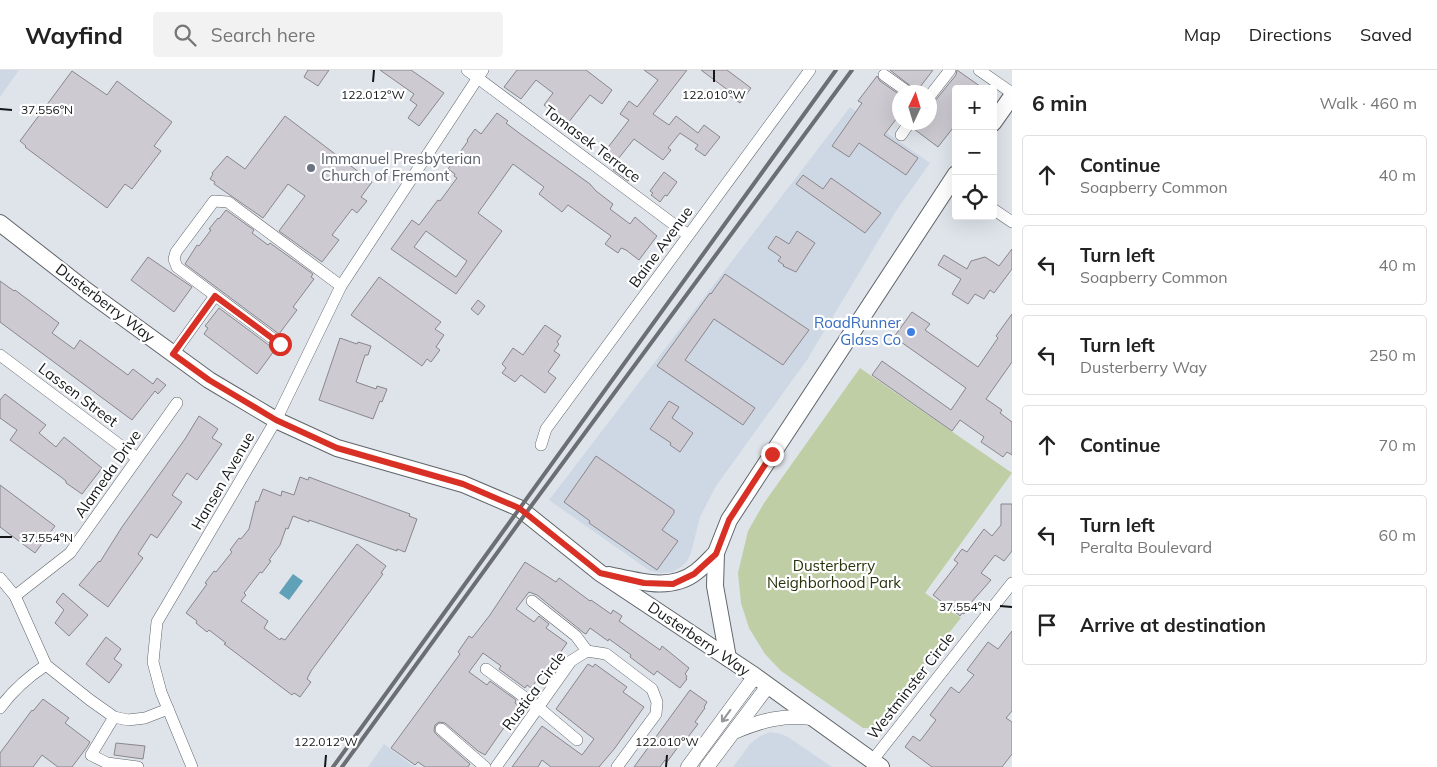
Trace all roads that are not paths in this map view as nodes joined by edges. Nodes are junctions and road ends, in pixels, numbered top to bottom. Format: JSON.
{"nodes":[{"id":1,"x":467,"y":70,"type":"edge"},
{"id":2,"x":810,"y":70,"type":"edge"},
{"id":3,"x":950,"y":70,"type":"edge"},
{"id":4,"x":979,"y":70,"type":"edge"},
{"id":5,"x":481,"y":74,"type":"edge"},
{"id":6,"x":884,"y":75,"type":"dead end"},
{"id":7,"x":898,"y":85,"type":"edge"},
{"id":8,"x":937,"y":88,"type":"edge"},
{"id":9,"x":1012,"y":95,"type":"edge"},
{"id":10,"x":997,"y":117,"type":"edge"},
{"id":11,"x":904,"y":130,"type":"edge"},
{"id":12,"x":901,"y":134,"type":"dead end"},
{"id":13,"x":952,"y":183,"type":"edge"},
{"id":14,"x":997,"y":212,"type":"edge"},
{"id":15,"x":1012,"y":222,"type":"edge"},
{"id":16,"x":0,"y":223,"type":"edge"},
{"id":17,"x":688,"y":235,"type":"junction"},
{"id":18,"x":341,"y":286,"type":"junction"},
{"id":19,"x":215,"y":296,"type":"junction"},
{"id":20,"x":280,"y":344,"type":"dead end"},
{"id":21,"x":173,"y":354,"type":"junction"},
{"id":22,"x":0,"y":355,"type":"edge"},
{"id":23,"x":177,"y":404,"type":"dead end"},
{"id":24,"x":276,"y":420,"type":"junction"},
{"id":25,"x":541,"y":444,"type":"dead end"},
{"id":26,"x":137,"y":458,"type":"junction"},
{"id":27,"x":716,"y":554,"type":"junction"},
{"id":28,"x":600,"y":573,"type":"junction"},
{"id":29,"x":0,"y":578,"type":"edge"},
{"id":30,"x":1012,"y":584,"type":"edge"},
{"id":31,"x":15,"y":596,"type":"junction"},
{"id":32,"x":532,"y":601,"type":"dead end"},
{"id":33,"x":587,"y":650,"type":"junction"},
{"id":34,"x":728,"y":658,"type":"junction"},
{"id":35,"x":46,"y":665,"type":"junction"},
{"id":36,"x":486,"y":669,"type":"dead end"},
{"id":37,"x":761,"y":681,"type":"junction"},
{"id":38,"x":0,"y":708,"type":"edge"},
{"id":39,"x":539,"y":708,"type":"junction"},
{"id":40,"x":168,"y":709,"type":"junction"},
{"id":41,"x":114,"y":717,"type":"junction"},
{"id":42,"x":812,"y":718,"type":"junction"},
{"id":43,"x":441,"y":729,"type":"dead end"},
{"id":44,"x":733,"y":732,"type":"junction"},
{"id":45,"x":578,"y":740,"type":"dead end"},
{"id":46,"x":876,"y":764,"type":"edge"},
{"id":47,"x":138,"y":767,"type":"edge"},
{"id":48,"x":192,"y":767,"type":"edge"},
{"id":49,"x":485,"y":767,"type":"edge"},
{"id":50,"x":496,"y":767,"type":"edge"},
{"id":51,"x":617,"y":767,"type":"edge"},
{"id":52,"x":688,"y":767,"type":"edge"},
{"id":53,"x":707,"y":767,"type":"edge"}],
"edges":[{"from":1,"to":5,"type":"street","name":"Tomasek Terrace"},
{"from":2,"to":17,"type":"street","name":"Baine Avenue"},
{"from":3,"to":8,"type":"street"},
{"from":4,"to":9,"type":"street"},
{"from":5,"to":17,"type":"street","name":"Tomasek Terrace"},
{"from":5,"to":18,"type":"street","name":"Hansen Avenue"},
{"from":6,"to":7,"type":"street"},
{"from":9,"to":10,"type":"main road"},
{"from":11,"to":12,"type":"street"},
{"from":13,"to":27,"type":"main road"},
{"from":14,"to":15,"type":"street"},
{"from":16,"to":21,"type":"main road","name":"Dusterberry Way"},
{"from":17,"to":25,"type":"street","name":"Baine Avenue"},
{"from":18,"to":19,"type":"street"},
{"from":18,"to":24,"type":"street","name":"Hansen Avenue"},
{"from":19,"to":20,"type":"street"},
{"from":19,"to":21,"type":"street"},
{"from":21,"to":24,"type":"main road","name":"Dusterberry Way"},
{"from":22,"to":26,"type":"street","name":"Lassen Street"},
{"from":23,"to":26,"type":"street","name":"Alameda Drive"},
{"from":24,"to":28,"type":"main road","name":"Dusterberry Way"},
{"from":24,"to":40,"type":"street","name":"Hansen Avenue"},
{"from":26,"to":31,"type":"street","name":"Alameda Drive"},
{"from":27,"to":28,"type":"main road"},
{"from":27,"to":34,"type":"main road"},
{"from":28,"to":34,"type":"main road","name":"Dusterberry Way"},
{"from":29,"to":31,"type":"street"},
{"from":30,"to":46,"type":"street","name":"Westminster Circle"},
{"from":31,"to":35,"type":"street"},
{"from":32,"to":33,"type":"street"},
{"from":33,"to":39,"type":"street","name":"Rustica Circle"},
{"from":33,"to":51,"type":"street","name":"Rustica Circle"},
{"from":34,"to":37,"type":"main road","name":"Dusterberry Way"},
{"from":35,"to":38,"type":"street"},
{"from":35,"to":41,"type":"street"},
{"from":36,"to":39,"type":"street"},
{"from":37,"to":42,"type":"main road","name":"Dusterberry Way"},
{"from":37,"to":44,"type":"street"},
{"from":37,"to":52,"type":"street","one_way":true},
{"from":39,"to":45,"type":"street"},
{"from":39,"to":50,"type":"street","name":"Rustica Circle"},
{"from":40,"to":41,"type":"street"},
{"from":40,"to":48,"type":"street","name":"Hansen Avenue"},
{"from":41,"to":47,"type":"street"},
{"from":42,"to":44,"type":"street"},
{"from":42,"to":46,"type":"main road","name":"Dusterberry Way"},
{"from":43,"to":49,"type":"street"},
{"from":44,"to":53,"type":"street"}]}
